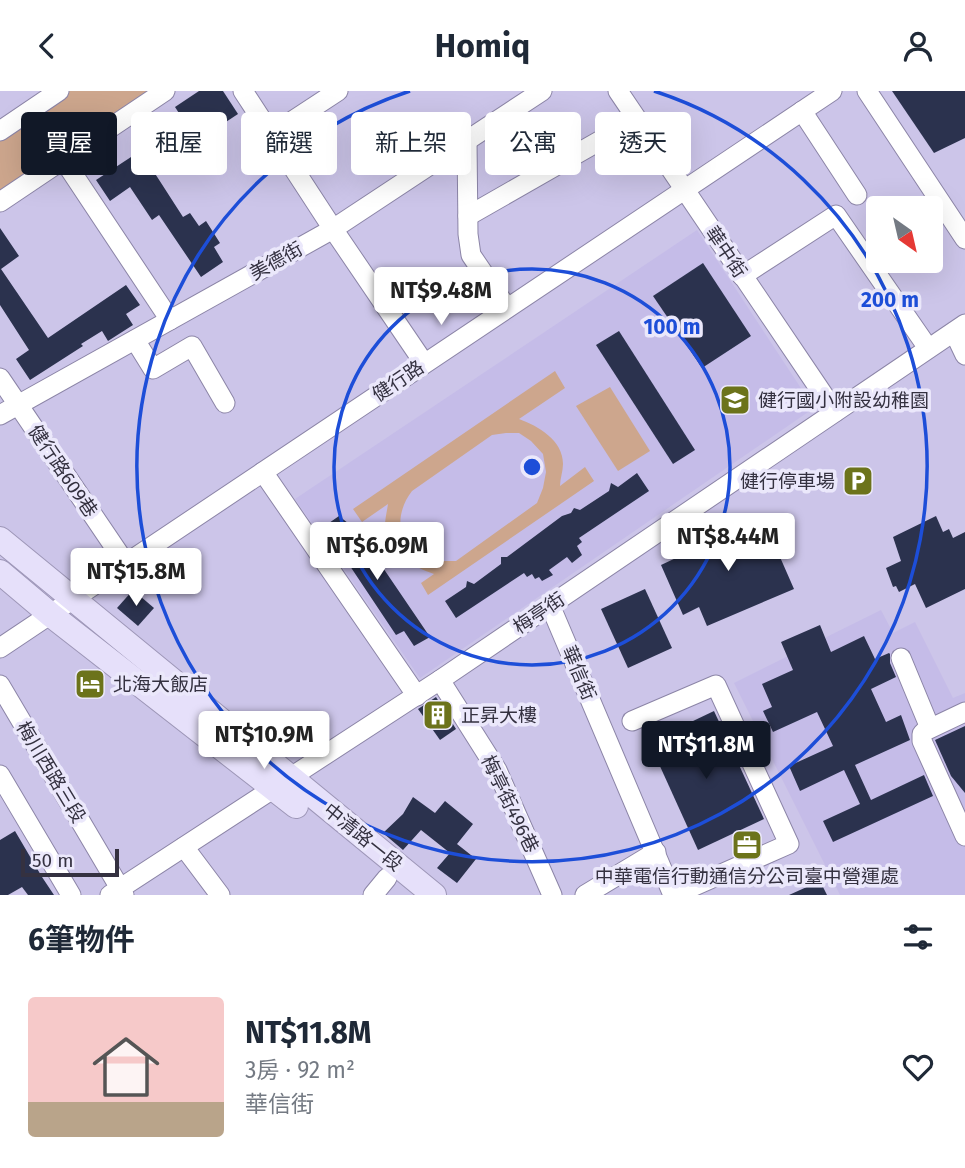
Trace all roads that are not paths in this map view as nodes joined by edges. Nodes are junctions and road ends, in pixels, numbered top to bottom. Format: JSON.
{"nodes":[{"id":1,"x":58,"y":91,"type":"edge"},
{"id":2,"x":165,"y":91,"type":"edge"},
{"id":3,"x":243,"y":91,"type":"edge"},
{"id":4,"x":338,"y":91,"type":"edge"},
{"id":5,"x":542,"y":91,"type":"edge"},
{"id":6,"x":618,"y":91,"type":"edge"},
{"id":7,"x":832,"y":91,"type":"edge"},
{"id":8,"x":867,"y":91,"type":"edge"},
{"id":9,"x":802,"y":111,"type":"junction"},
{"id":10,"x":256,"y":112,"type":"edge"},
{"id":11,"x":306,"y":112,"type":"edge"},
{"id":12,"x":117,"y":123,"type":"edge"},
{"id":13,"x":0,"y":131,"type":"edge"},
{"id":14,"x":471,"y":137,"type":"edge"},
{"id":15,"x":595,"y":143,"type":"edge"},
{"id":16,"x":40,"y":175,"type":"edge"},
{"id":17,"x":75,"y":175,"type":"edge"},
{"id":18,"x":297,"y":175,"type":"edge"},
{"id":19,"x":414,"y":175,"type":"edge"},
{"id":20,"x":467,"y":175,"type":"edge"},
{"id":21,"x":685,"y":190,"type":"junction"},
{"id":22,"x":857,"y":195,"type":"dead end"},
{"id":23,"x":0,"y":202,"type":"edge"},
{"id":24,"x":468,"y":216,"type":"junction"},
{"id":25,"x":332,"y":229,"type":"junction"},
{"id":26,"x":965,"y":239,"type":"edge"},
{"id":27,"x":742,"y":276,"type":"junction"},
{"id":28,"x":507,"y":308,"type":"junction"},
{"id":29,"x":170,"y":320,"type":"junction"},
{"id":30,"x":959,"y":328,"type":"edge"},
{"id":31,"x":135,"y":340,"type":"junction"},
{"id":32,"x":928,"y":348,"type":"junction"},
{"id":33,"x":965,"y":355,"type":"edge"},
{"id":34,"x":424,"y":363,"type":"junction"},
{"id":35,"x":0,"y":378,"type":"edge"},
{"id":36,"x":225,"y":403,"type":"dead end"},
{"id":37,"x":19,"y":405,"type":"junction"},
{"id":38,"x":835,"y":412,"type":"junction"},
{"id":39,"x":0,"y":415,"type":"edge"},
{"id":40,"x":263,"y":472,"type":"junction"},
{"id":41,"x":0,"y":539,"type":"edge"},
{"id":42,"x":126,"y":565,"type":"junction"},
{"id":43,"x":0,"y":572,"type":"edge"},
{"id":44,"x":75,"y":599,"type":"junction"},
{"id":45,"x":550,"y":605,"type":"junction"},
{"id":46,"x":51,"y":615,"type":"junction"},
{"id":47,"x":0,"y":648,"type":"edge"},
{"id":48,"x":901,"y":658,"type":"dead end"},
{"id":49,"x":440,"y":680,"type":"junction"},
{"id":50,"x":0,"y":685,"type":"edge"},
{"id":51,"x":417,"y":696,"type":"junction"},
{"id":52,"x":965,"y":712,"type":"edge"},
{"id":53,"x":632,"y":721,"type":"dead end"},
{"id":54,"x":930,"y":728,"type":"junction"},
{"id":55,"x":1,"y":780,"type":"edge"},
{"id":56,"x":282,"y":783,"type":"junction"},
{"id":57,"x":965,"y":836,"type":"edge"},
{"id":58,"x":184,"y":847,"type":"junction"},
{"id":59,"x":656,"y":852,"type":"junction"},
{"id":60,"x":380,"y":887,"type":"edge"},
{"id":61,"x":118,"y":893,"type":"edge"},
{"id":62,"x":71,"y":895,"type":"edge"},
{"id":63,"x":220,"y":895,"type":"edge"},
{"id":64,"x":407,"y":895,"type":"edge"},
{"id":65,"x":434,"y":895,"type":"edge"},
{"id":66,"x":552,"y":895,"type":"edge"},
{"id":67,"x":585,"y":895,"type":"edge"},
{"id":68,"x":673,"y":895,"type":"edge"}],
"edges":[{"from":1,"to":13,"type":"street"},
{"from":2,"to":12,"type":"street"},
{"from":3,"to":10,"type":"street"},
{"from":4,"to":11,"type":"street"},
{"from":5,"to":14,"type":"street","name":"美德街"},
{"from":6,"to":21,"type":"street","name":"華中街"},
{"from":7,"to":9,"type":"street","name":"健行路"},
{"from":8,"to":26,"type":"street"},
{"from":9,"to":21,"type":"street","name":"健行路"},
{"from":9,"to":22,"type":"street"},
{"from":15,"to":24,"type":"street"},
{"from":16,"to":23,"type":"street"},
{"from":17,"to":29,"type":"street"},
{"from":18,"to":25,"type":"street"},
{"from":19,"to":25,"type":"street","name":"美德街"},
{"from":20,"to":24,"type":"street"},
{"from":21,"to":27,"type":"street","name":"華中街"},
{"from":21,"to":28,"type":"street","name":"健行路"},
{"from":24,"to":28,"type":"street"},
{"from":25,"to":29,"type":"street","name":"美德街"},
{"from":25,"to":34,"type":"street"},
{"from":27,"to":32,"type":"street"},
{"from":27,"to":38,"type":"street","name":"華中街"},
{"from":28,"to":34,"type":"street","name":"健行路"},
{"from":29,"to":31,"type":"street","name":"美德街"},
{"from":30,"to":32,"type":"street","name":"梅亭街"},
{"from":30,"to":33,"type":"street"},
{"from":31,"to":36,"type":"street"},
{"from":31,"to":37,"type":"street","name":"美德街"},
{"from":32,"to":38,"type":"street","name":"梅亭街"},
{"from":34,"to":40,"type":"street","name":"健行路"},
{"from":35,"to":37,"type":"street","name":"健行路609巷"},
{"from":37,"to":39,"type":"street","name":"美德街"},
{"from":37,"to":42,"type":"street","name":"健行路609巷"},
{"from":38,"to":45,"type":"street","name":"梅亭街"},
{"from":40,"to":42,"type":"street","name":"健行路"},
{"from":40,"to":51,"type":"street"},
{"from":41,"to":44,"type":"main road","name":"中清路一段"},
{"from":42,"to":44,"type":"street","name":"健行路"},
{"from":43,"to":46,"type":"main road","name":"中清路一段"},
{"from":44,"to":46,"type":"street","name":"健行路"},
{"from":44,"to":56,"type":"main road","name":"中清路一段"},
{"from":45,"to":49,"type":"street","name":"梅亭街"},
{"from":45,"to":59,"type":"street","name":"華信街"},
{"from":46,"to":47,"type":"street","name":"健行路"},
{"from":46,"to":56,"type":"main road","name":"中清路一段"},
{"from":48,"to":54,"type":"street"},
{"from":49,"to":51,"type":"street","name":"梅亭街"},
{"from":49,"to":66,"type":"street","name":"梅亭街496巷"},
{"from":50,"to":61,"type":"street","name":"梅川西路三段"},
{"from":51,"to":56,"type":"street","name":"梅亭街"},
{"from":52,"to":54,"type":"street"},
{"from":53,"to":68,"type":"street"},
{"from":54,"to":57,"type":"street"},
{"from":55,"to":62,"type":"street"},
{"from":56,"to":58,"type":"street","name":"梅亭街"},
{"from":56,"to":60,"type":"main road","name":"中清路一段"},
{"from":56,"to":65,"type":"main road","name":"中清路一段"},
{"from":58,"to":61,"type":"street","name":"梅亭街"},
{"from":58,"to":63,"type":"street"},
{"from":59,"to":67,"type":"street"},
{"from":59,"to":68,"type":"street","name":"華信街"},
{"from":60,"to":64,"type":"main road","name":"中清路一段"}]}
